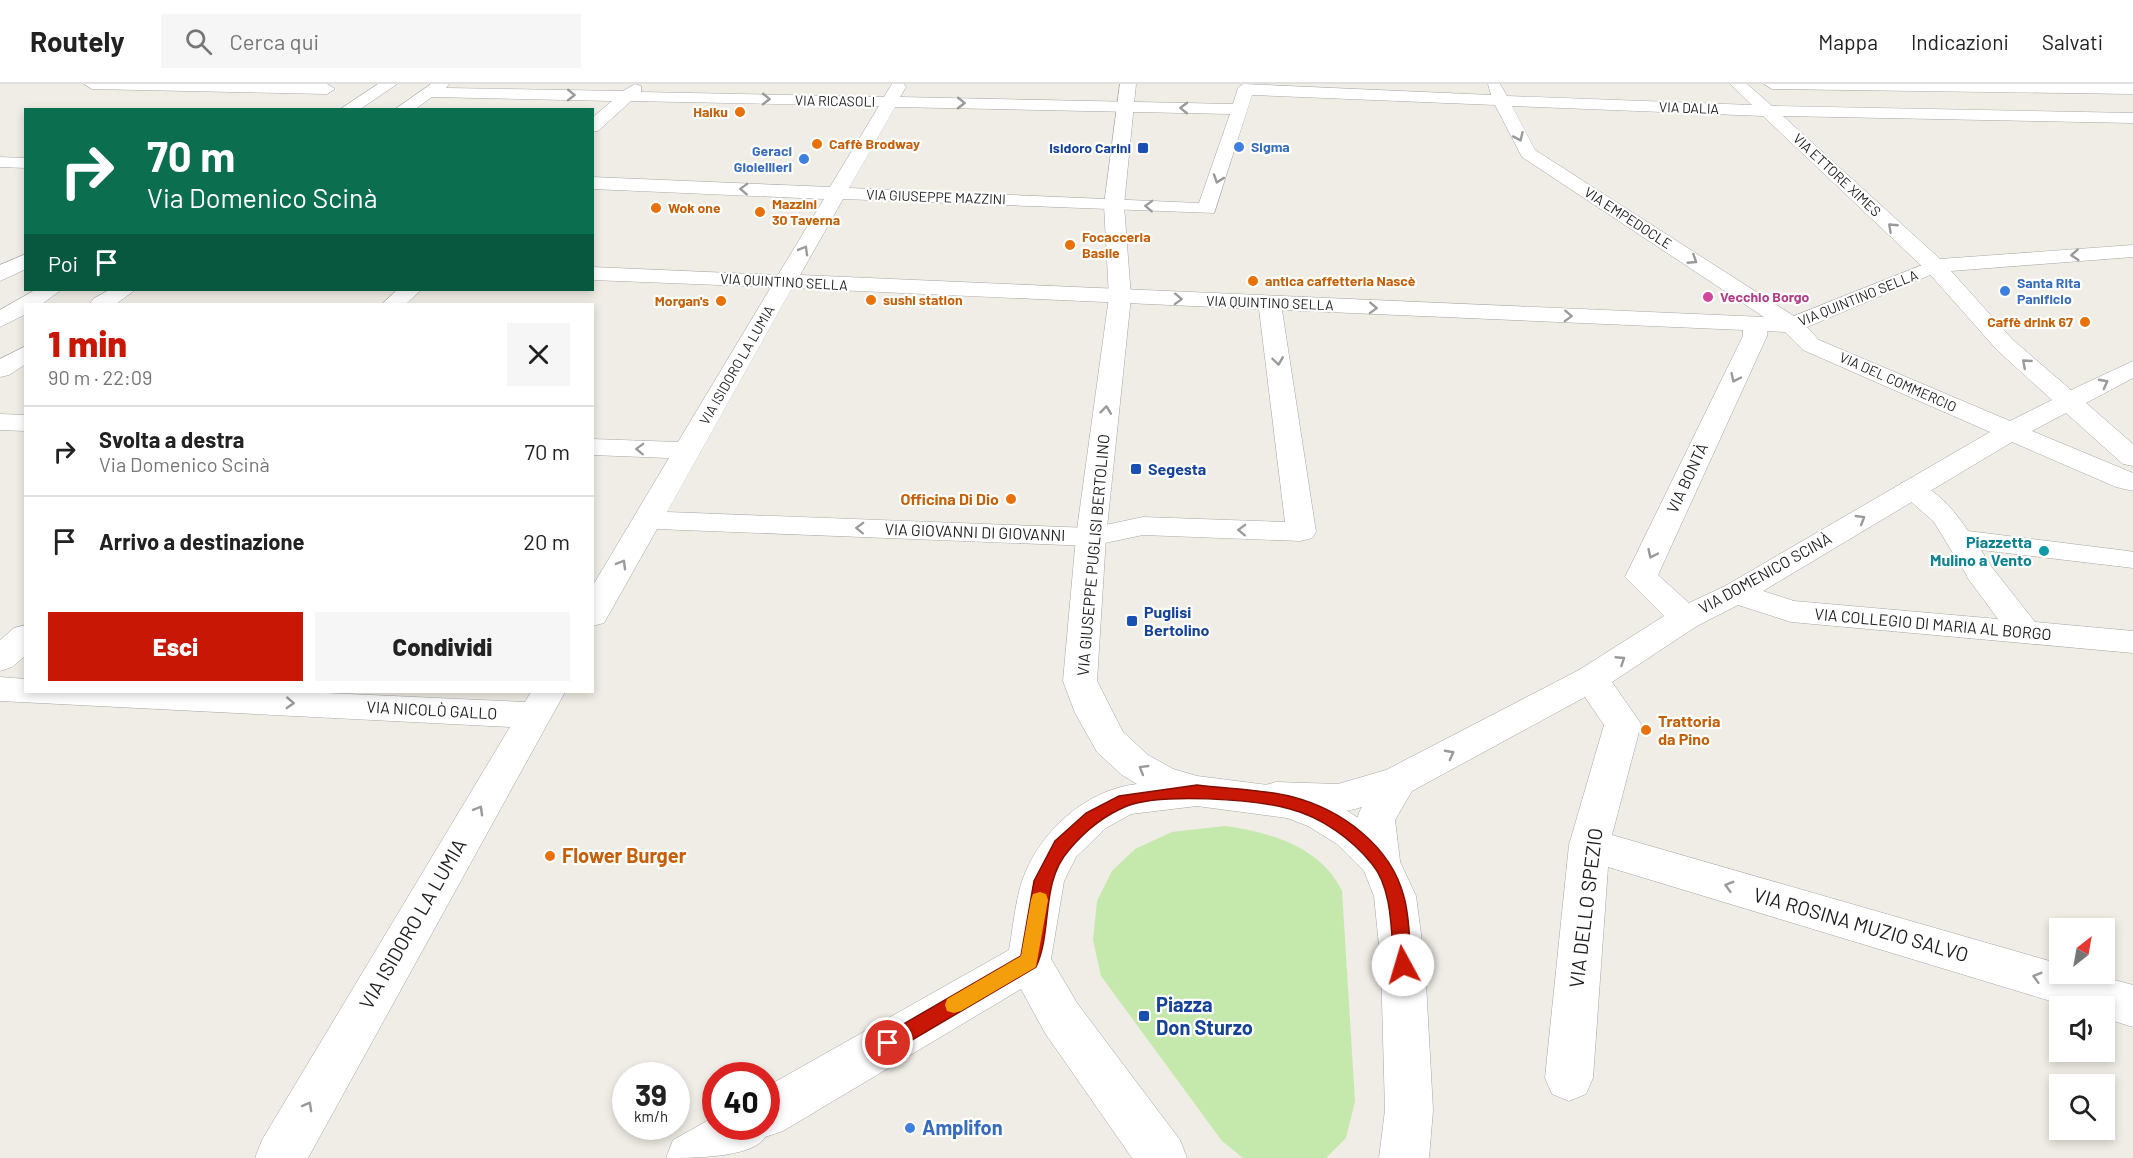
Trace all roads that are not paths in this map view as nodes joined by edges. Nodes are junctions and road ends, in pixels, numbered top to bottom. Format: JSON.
{"nodes":[{"id":1,"x":92,"y":84,"type":"edge"},
{"id":2,"x":390,"y":84,"type":"edge"},
{"id":3,"x":641,"y":84,"type":"edge"},
{"id":4,"x":1128,"y":84,"type":"edge"},
{"id":5,"x":1738,"y":84,"type":"edge"},
{"id":6,"x":1772,"y":84,"type":"edge"},
{"id":7,"x":2048,"y":86,"type":"edge"},
{"id":8,"x":331,"y":87,"type":"edge"},
{"id":9,"x":1247,"y":87,"type":"edge"},
{"id":10,"x":1947,"y":87,"type":"junction"},
{"id":11,"x":435,"y":88,"type":"edge"},
{"id":12,"x":2133,"y":90,"type":"edge"},
{"id":13,"x":895,"y":93,"type":"edge"},
{"id":14,"x":1498,"y":93,"type":"edge"},
{"id":15,"x":627,"y":96,"type":"junction"},
{"id":16,"x":300,"y":104,"type":"dead end"},
{"id":17,"x":1126,"y":107,"type":"junction"},
{"id":18,"x":350,"y":108,"type":"edge"},
{"id":19,"x":405,"y":108,"type":"edge"},
{"id":20,"x":1241,"y":109,"type":"junction"},
{"id":21,"x":1768,"y":111,"type":"junction"},
{"id":22,"x":1995,"y":116,"type":"junction"},
{"id":23,"x":2107,"y":118,"type":"junction"},
{"id":24,"x":2133,"y":118,"type":"edge"},
{"id":25,"x":594,"y":125,"type":"edge"},
{"id":26,"x":0,"y":162,"type":"edge"},
{"id":27,"x":24,"y":163,"type":"edge"},
{"id":28,"x":594,"y":183,"type":"edge"},
{"id":29,"x":837,"y":193,"type":"junction"},
{"id":30,"x":1114,"y":205,"type":"junction"},
{"id":31,"x":2133,"y":251,"type":"edge"},
{"id":32,"x":24,"y":261,"type":"edge"},
{"id":33,"x":1935,"y":266,"type":"junction"},
{"id":34,"x":594,"y":273,"type":"edge"},
{"id":35,"x":0,"y":274,"type":"edge"},
{"id":36,"x":785,"y":282,"type":"junction"},
{"id":37,"x":48,"y":291,"type":"edge"},
{"id":38,"x":122,"y":291,"type":"edge"},
{"id":39,"x":409,"y":291,"type":"edge"},
{"id":40,"x":1120,"y":297,"type":"junction"},
{"id":41,"x":28,"y":303,"type":"edge"},
{"id":42,"x":103,"y":303,"type":"edge"},
{"id":43,"x":394,"y":303,"type":"edge"},
{"id":44,"x":1270,"y":303,"type":"junction"},
{"id":45,"x":24,"y":306,"type":"edge"},
{"id":46,"x":0,"y":320,"type":"edge"},
{"id":47,"x":1755,"y":324,"type":"junction"},
{"id":48,"x":1792,"y":325,"type":"junction"},
{"id":49,"x":24,"y":354,"type":"edge"},
{"id":50,"x":2133,"y":368,"type":"edge"},
{"id":51,"x":0,"y":370,"type":"edge"},
{"id":52,"x":2070,"y":402,"type":"junction"},
{"id":53,"x":0,"y":422,"type":"edge"},
{"id":54,"x":24,"y":423,"type":"edge"},
{"id":55,"x":2011,"y":431,"type":"junction"},
{"id":56,"x":594,"y":447,"type":"edge"},
{"id":57,"x":687,"y":451,"type":"junction"},
{"id":58,"x":2133,"y":458,"type":"edge"},
{"id":59,"x":2133,"y":482,"type":"edge"},
{"id":60,"x":1911,"y":489,"type":"junction"},
{"id":61,"x":648,"y":520,"type":"junction"},
{"id":62,"x":1092,"y":537,"type":"junction"},
{"id":63,"x":1959,"y":539,"type":"junction"},
{"id":64,"x":2128,"y":560,"type":"dead end"},
{"id":65,"x":1983,"y":577,"type":"joint"},
{"id":66,"x":1736,"y":593,"type":"junction"},
{"id":67,"x":594,"y":612,"type":"edge"},
{"id":68,"x":1685,"y":618,"type":"junction"},
{"id":69,"x":2025,"y":632,"type":"junction"},
{"id":70,"x":24,"y":638,"type":"edge"},
{"id":71,"x":2133,"y":642,"type":"edge"},
{"id":72,"x":0,"y":659,"type":"edge"},
{"id":73,"x":1591,"y":679,"type":"junction"},
{"id":74,"x":0,"y":690,"type":"edge"},
{"id":75,"x":24,"y":691,"type":"edge"},
{"id":76,"x":88,"y":693,"type":"edge"},
{"id":77,"x":541,"y":703,"type":"edge"},
{"id":78,"x":1398,"y":781,"type":"junction"},
{"id":79,"x":1197,"y":791,"type":"junction"},
{"id":80,"x":1253,"y":796,"type":"junction"},
{"id":81,"x":1589,"y":845,"type":"junction"},
{"id":82,"x":1380,"y":861,"type":"junction"},
{"id":83,"x":1029,"y":961,"type":"junction"},
{"id":84,"x":2133,"y":1006,"type":"edge"},
{"id":85,"x":1569,"y":1078,"type":"dead end"},
{"id":86,"x":780,"y":1106,"type":"edge"},
{"id":87,"x":721,"y":1140,"type":"edge"},
{"id":88,"x":1406,"y":1155,"type":"edge"},
{"id":89,"x":280,"y":1158,"type":"edge"},
{"id":90,"x":691,"y":1158,"type":"edge"},
{"id":91,"x":1162,"y":1158,"type":"edge"}],
"edges":[{"from":1,"to":8,"type":"street"},
{"from":2,"to":18,"type":"street"},
{"from":3,"to":15,"type":"street"},
{"from":4,"to":17,"type":"street","name":"VIA GIUSEPPE PUGLISI BERTOLINO"},
{"from":5,"to":21,"type":"street","name":"VIA ETTORE XIMES"},
{"from":6,"to":10,"type":"street"},
{"from":7,"to":10,"type":"street"},
{"from":7,"to":12,"type":"street"},
{"from":7,"to":23,"type":"street"},
{"from":8,"to":16,"type":"street"},
{"from":9,"to":14,"type":"street","name":"VIA DALIA"},
{"from":9,"to":20,"type":"street"},
{"from":10,"to":22,"type":"street"},
{"from":11,"to":15,"type":"street","name":"VIA RICASOLI","one_way":true},
{"from":11,"to":19,"type":"street"},
{"from":15,"to":13,"type":"street","name":"VIA RICASOLI","one_way":true},
{"from":13,"to":17,"type":"street","name":"VIA RICASOLI","one_way":true},
{"from":13,"to":29,"type":"street","name":"VIA ISIDORO LA LUMIA"},
{"from":14,"to":21,"type":"street","name":"VIA DALIA"},
{"from":14,"to":48,"type":"street","name":"VIA EMPEDOCLE","one_way":true},
{"from":15,"to":25,"type":"street"},
{"from":20,"to":17,"type":"street","name":"VIA RICASOLI","one_way":true},
{"from":17,"to":30,"type":"street","name":"VIA GIUSEPPE PUGLISI BERTOLINO"},
{"from":20,"to":30,"type":"street","name":"VIA GIUSEPPE MAZZINI","one_way":true},
{"from":21,"to":22,"type":"street","name":"VIA DALIA"},
{"from":33,"to":21,"type":"street","name":"VIA ETTORE XIMES","one_way":true},
{"from":22,"to":23,"type":"street","name":"VIA DALIA"},
{"from":23,"to":24,"type":"street","name":"VIA DALIA"},
{"from":26,"to":27,"type":"street"},
{"from":29,"to":28,"type":"street","name":"VIA GIUSEPPE MAZZINI","one_way":true},
{"from":29,"to":30,"type":"street","name":"VIA GIUSEPPE MAZZINI"},
{"from":36,"to":29,"type":"street","name":"VIA ISIDORO LA LUMIA","one_way":true},
{"from":30,"to":40,"type":"street","name":"VIA GIUSEPPE PUGLISI BERTOLINO"},
{"from":31,"to":33,"type":"street","one_way":true},
{"from":32,"to":35,"type":"street"},
{"from":33,"to":48,"type":"street","name":"VIA QUINTINO SELLA"},
{"from":52,"to":33,"type":"street","name":"VIA ETTORE XIMES","one_way":true},
{"from":34,"to":36,"type":"street","name":"VIA QUINTINO SELLA"},
{"from":36,"to":40,"type":"street","name":"VIA QUINTINO SELLA"},
{"from":36,"to":57,"type":"street","name":"VIA ISIDORO LA LUMIA"},
{"from":37,"to":41,"type":"street"},
{"from":38,"to":42,"type":"street"},
{"from":39,"to":43,"type":"street"},
{"from":40,"to":44,"type":"street","name":"VIA QUINTINO SELLA","one_way":true},
{"from":62,"to":40,"type":"street","name":"VIA GIUSEPPE PUGLISI BERTOLINO","one_way":true},
{"from":44,"to":47,"type":"street","name":"VIA QUINTINO SELLA","one_way":true},
{"from":44,"to":62,"type":"street","name":"VIA GIOVANNI DI GIOVANNI","one_way":true},
{"from":45,"to":46,"type":"street"},
{"from":47,"to":48,"type":"street","name":"VIA QUINTINO SELLA"},
{"from":47,"to":68,"type":"street","name":"VIA BONTÀ","one_way":true},
{"from":48,"to":55,"type":"street","name":"VIA DEL COMMERCIO"},
{"from":49,"to":51,"type":"street"},
{"from":52,"to":50,"type":"street","name":"VIA DOMENICO SCINÀ","one_way":true},
{"from":52,"to":55,"type":"street","name":"VIA DOMENICO SCINÀ"},
{"from":52,"to":58,"type":"street","name":"VIA ETTORE XIMES"},
{"from":53,"to":54,"type":"street"},
{"from":55,"to":59,"type":"street","name":"VIA DEL COMMERCIO"},
{"from":55,"to":60,"type":"street","name":"VIA DOMENICO SCINÀ"},
{"from":57,"to":56,"type":"street","one_way":true},
{"from":57,"to":61,"type":"street","name":"VIA ISIDORO LA LUMIA"},
{"from":60,"to":63,"type":"street"},
{"from":66,"to":60,"type":"street","name":"VIA DOMENICO SCINÀ","one_way":true},
{"from":62,"to":61,"type":"street","name":"VIA GIOVANNI DI GIOVANNI","one_way":true},
{"from":67,"to":61,"type":"street","name":"VIA ISIDORO LA LUMIA","one_way":true},
{"from":79,"to":62,"type":"street","name":"VIA GIUSEPPE PUGLISI BERTOLINO","one_way":true},
{"from":63,"to":64,"type":"street"},
{"from":63,"to":65,"type":"street"},
{"from":65,"to":69,"type":"street"},
{"from":66,"to":68,"type":"street","name":"VIA DOMENICO SCINÀ"},
{"from":66,"to":69,"type":"street","name":"VIA COLLEGIO DI MARIA AL BORGO"},
{"from":73,"to":68,"type":"street","name":"VIA DOMENICO SCINÀ","one_way":true},
{"from":69,"to":71,"type":"street","name":"VIA COLLEGIO DI MARIA AL BORGO"},
{"from":70,"to":72,"type":"street"},
{"from":78,"to":73,"type":"street","name":"VIA DOMENICO SCINÀ","one_way":true},
{"from":73,"to":81,"type":"street","name":"VIA DELLO SPEZIO"},
{"from":74,"to":75,"type":"street"},
{"from":76,"to":77,"type":"street","name":"VIA NICOLÒ GALLO","one_way":true},
{"from":89,"to":77,"type":"street","name":"VIA ISIDORO LA LUMIA","one_way":true},
{"from":78,"to":80,"type":"street","name":"VIA DOMENICO SCINÀ"},
{"from":78,"to":82,"type":"street"},
{"from":79,"to":80,"type":"street"},
{"from":79,"to":83,"type":"street"},
{"from":80,"to":82,"type":"street"},
{"from":84,"to":81,"type":"street","name":"VIA ROSINA MUZIO SALVO","one_way":true},
{"from":81,"to":85,"type":"street","name":"VIA DELLO SPEZIO"},
{"from":82,"to":88,"type":"street"},
{"from":83,"to":86,"type":"street"},
{"from":83,"to":91,"type":"street"},
{"from":87,"to":90,"type":"street"}]}
